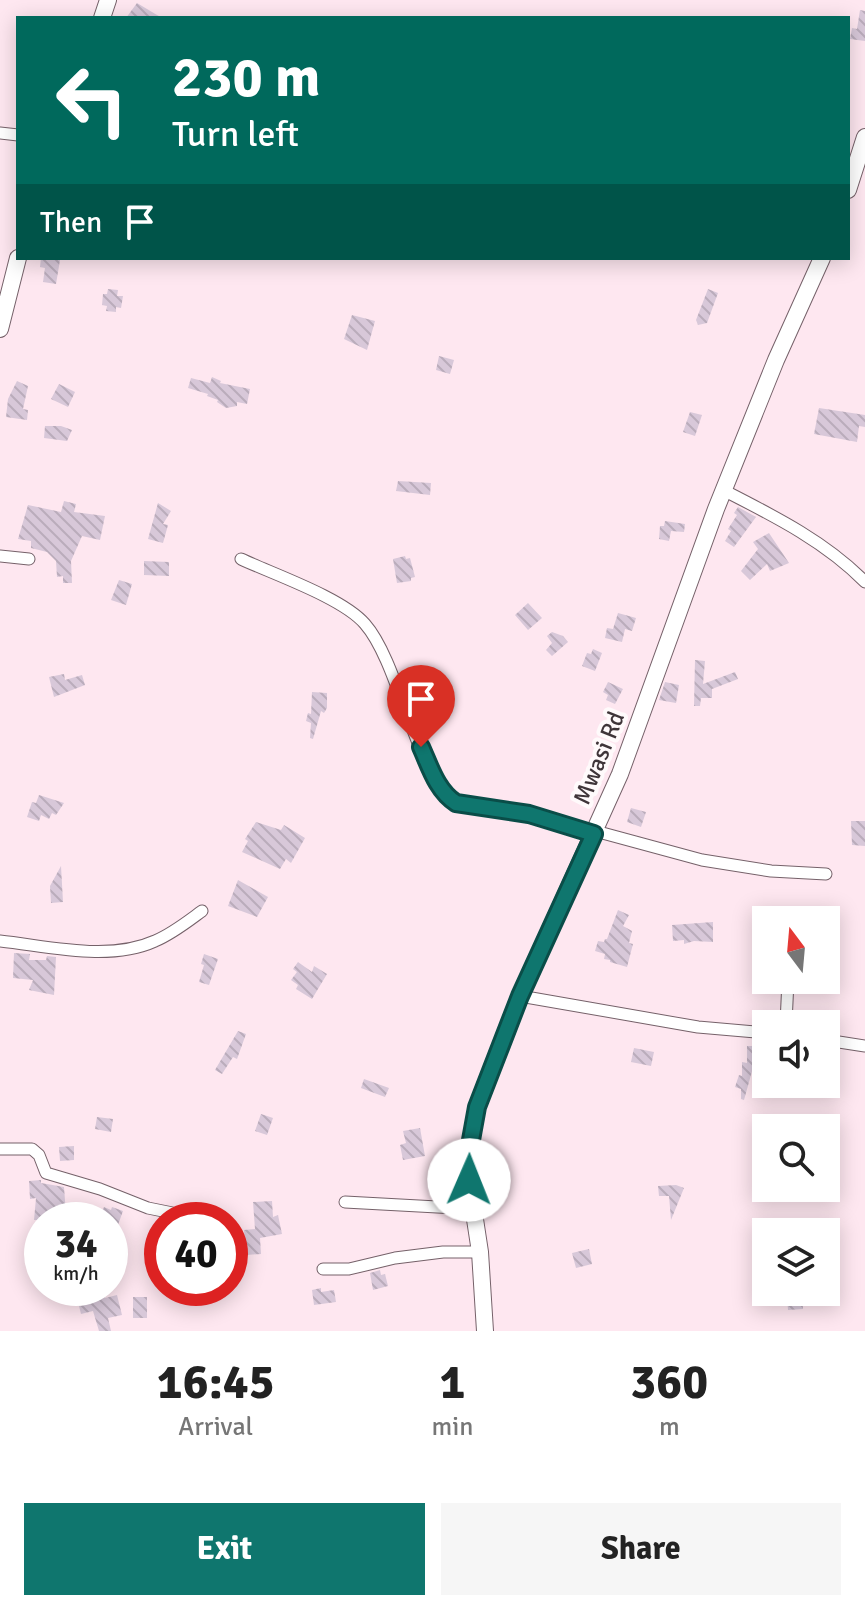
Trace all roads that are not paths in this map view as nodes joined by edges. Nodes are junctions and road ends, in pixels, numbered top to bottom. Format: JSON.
{"nodes":[{"id":1,"x":865,"y":137,"type":"edge"},
{"id":2,"x":850,"y":184,"type":"edge"},
{"id":3,"x":17,"y":260,"type":"edge"},
{"id":4,"x":821,"y":260,"type":"edge"},
{"id":5,"x":0,"y":329,"type":"edge"},
{"id":6,"x":725,"y":491,"type":"junction"},
{"id":7,"x":0,"y":556,"type":"edge"},
{"id":8,"x":29,"y":559,"type":"dead end"},
{"id":9,"x":241,"y":559,"type":"dead end"},
{"id":10,"x":865,"y":582,"type":"edge"},
{"id":11,"x":595,"y":832,"type":"junction"},
{"id":12,"x":826,"y":874,"type":"dead end"},
{"id":13,"x":202,"y":911,"type":"dead end"},
{"id":14,"x":0,"y":941,"type":"edge"},
{"id":15,"x":520,"y":996,"type":"junction"},
{"id":16,"x":752,"y":1032,"type":"edge"},
{"id":17,"x":840,"y":1042,"type":"edge"},
{"id":18,"x":865,"y":1046,"type":"edge"},
{"id":19,"x":0,"y":1149,"type":"edge"},
{"id":20,"x":345,"y":1202,"type":"dead end"},
{"id":21,"x":144,"y":1206,"type":"edge"},
{"id":22,"x":474,"y":1209,"type":"junction"},
{"id":23,"x":480,"y":1252,"type":"junction"},
{"id":24,"x":323,"y":1269,"type":"dead end"},
{"id":25,"x":485,"y":1331,"type":"edge"}],
"edges":[{"from":1,"to":2,"type":"street"},
{"from":3,"to":5,"type":"street"},
{"from":4,"to":6,"type":"street","name":"Mwasi Rd"},
{"from":6,"to":10,"type":"street"},
{"from":6,"to":11,"type":"street","name":"Mwasi Rd"},
{"from":7,"to":8,"type":"street"},
{"from":9,"to":11,"type":"street"},
{"from":11,"to":12,"type":"street"},
{"from":11,"to":15,"type":"street","name":"Mwasi Rd"},
{"from":13,"to":14,"type":"street"},
{"from":15,"to":16,"type":"street"},
{"from":15,"to":22,"type":"street","name":"Mwasi Rd"},
{"from":17,"to":18,"type":"street"},
{"from":19,"to":21,"type":"street"},
{"from":20,"to":22,"type":"street"},
{"from":22,"to":23,"type":"street","name":"Mwasi Rd"},
{"from":23,"to":24,"type":"street"},
{"from":23,"to":25,"type":"street","name":"Mwasi Rd"}]}
